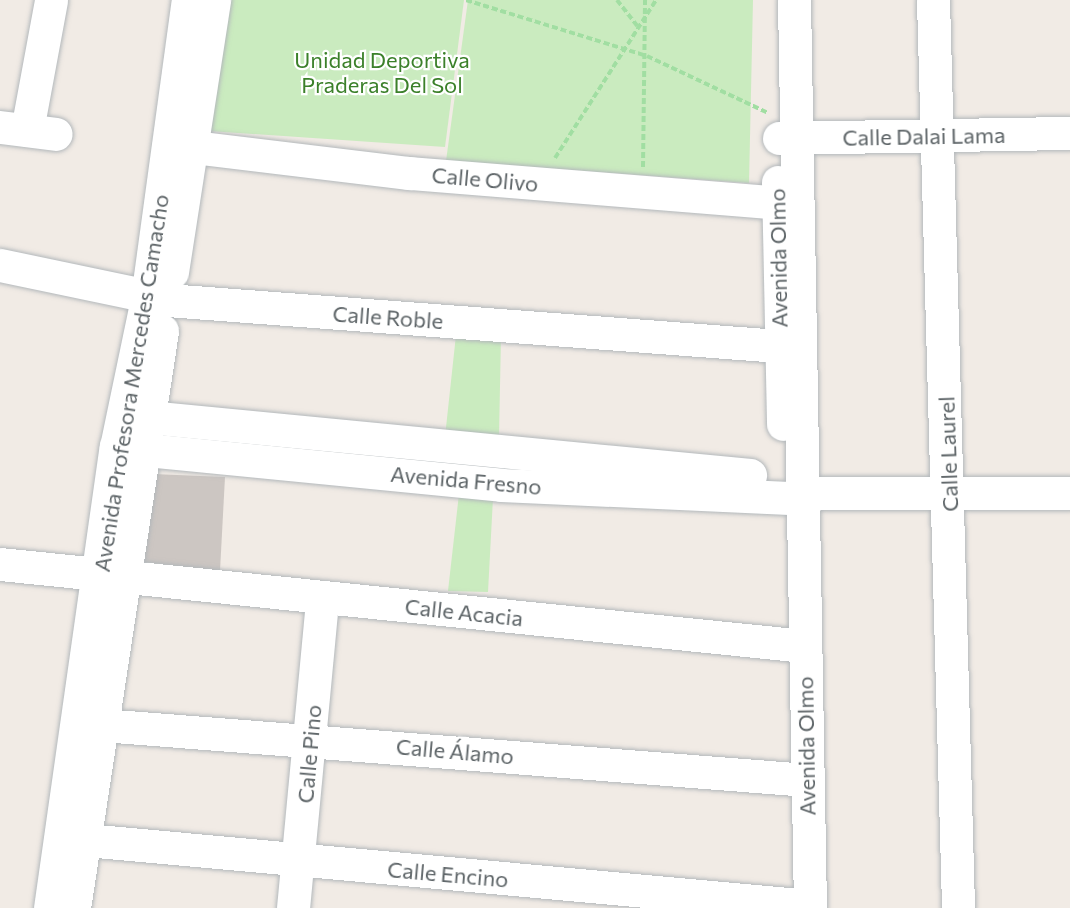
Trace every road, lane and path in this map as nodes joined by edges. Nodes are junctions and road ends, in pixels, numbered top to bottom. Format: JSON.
{"nodes":[{"id":1,"x":51,"y":0,"type":"edge"},
{"id":2,"x":188,"y":0,"type":"edge"},
{"id":3,"x":214,"y":0,"type":"edge"},
{"id":4,"x":466,"y":0,"type":"edge"},
{"id":5,"x":617,"y":0,"type":"edge"},
{"id":6,"x":645,"y":0,"type":"edge"},
{"id":7,"x":656,"y":0,"type":"edge"},
{"id":8,"x":775,"y":0,"type":"edge"},
{"id":9,"x":794,"y":0,"type":"edge"},
{"id":10,"x":933,"y":0,"type":"edge"},
{"id":11,"x":644,"y":18,"type":"junction"},
{"id":12,"x":637,"y":26,"type":"junction"},
{"id":13,"x":622,"y":48,"type":"junction"},
{"id":14,"x":647,"y":56,"type":"junction"},
{"id":15,"x":28,"y":130,"type":"edge"},
{"id":16,"x":785,"y":131,"type":"junction"},
{"id":17,"x":1070,"y":133,"type":"edge"},
{"id":18,"x":938,"y":136,"type":"junction"},
{"id":19,"x":194,"y":147,"type":"junction"},
{"id":20,"x":551,"y":164,"type":"dead end"},
{"id":21,"x":643,"y":178,"type":"dead end"},
{"id":22,"x":778,"y":203,"type":"junction"},
{"id":23,"x":0,"y":265,"type":"edge"},
{"id":24,"x":157,"y":299,"type":"junction"},
{"id":25,"x":779,"y":346,"type":"junction"},
{"id":26,"x":135,"y":416,"type":"junction"},
{"id":27,"x":129,"y":448,"type":"junction"},
{"id":28,"x":501,"y":470,"type":"junction"},
{"id":29,"x":1070,"y":493,"type":"edge"},
{"id":30,"x":800,"y":494,"type":"junction"},
{"id":31,"x":950,"y":494,"type":"junction"},
{"id":32,"x":0,"y":564,"type":"edge"},
{"id":33,"x":0,"y":585,"type":"edge"},
{"id":34,"x":111,"y":587,"type":"junction"},
{"id":35,"x":322,"y":599,"type":"junction"},
{"id":36,"x":804,"y":646,"type":"junction"},
{"id":37,"x":102,"y":725,"type":"junction"},
{"id":38,"x":311,"y":739,"type":"junction"},
{"id":39,"x":807,"y":780,"type":"junction"},
{"id":40,"x":86,"y":840,"type":"junction"},
{"id":41,"x":298,"y":861,"type":"junction"},
{"id":42,"x":810,"y":907,"type":"edge"},
{"id":43,"x":50,"y":908,"type":"edge"},
{"id":44,"x":74,"y":908,"type":"edge"},
{"id":45,"x":293,"y":908,"type":"edge"},
{"id":46,"x":958,"y":908,"type":"edge"}],
"edges":[{"from":1,"to":15,"type":"street"},
{"from":2,"to":24,"type":"street","name":"Avenida Profesora Mercedes Camacho"},
{"from":3,"to":19,"type":"street","name":"Avenida Profesora Mercedes Camacho"},
{"from":4,"to":13,"type":"path"},
{"from":5,"to":12,"type":"path"},
{"from":6,"to":11,"type":"path"},
{"from":7,"to":11,"type":"path"},
{"from":8,"to":16,"type":"street","name":"Avenida Olmo"},
{"from":9,"to":16,"type":"street","name":"Avenida Olmo"},
{"from":10,"to":18,"type":"street","name":"Calle Laurel"},
{"from":11,"to":12,"type":"path"},
{"from":11,"to":14,"type":"path"},
{"from":12,"to":13,"type":"path"},
{"from":13,"to":14,"type":"path"},
{"from":13,"to":20,"type":"path"},
{"from":14,"to":16,"type":"path"},
{"from":14,"to":21,"type":"path"},
{"from":16,"to":18,"type":"street","name":"Calle Dalai Lama"},
{"from":16,"to":22,"type":"street","name":"Avenida Olmo"},
{"from":16,"to":30,"type":"street","name":"Avenida Olmo"},
{"from":17,"to":18,"type":"street","name":"Calle Dalai Lama"},
{"from":18,"to":31,"type":"street","name":"Calle Laurel"},
{"from":19,"to":22,"type":"street","name":"Calle Olivo"},
{"from":19,"to":24,"type":"street","name":"Avenida Profesora Mercedes Camacho"},
{"from":22,"to":25,"type":"street","name":"Avenida Olmo"},
{"from":23,"to":24,"type":"street","name":"Calle Roble"},
{"from":24,"to":25,"type":"street","name":"Calle Roble"},
{"from":24,"to":26,"type":"street","name":"Avenida Profesora Mercedes Camacho"},
{"from":25,"to":30,"type":"street","name":"Avenida Olmo"},
{"from":26,"to":27,"type":"street","name":"Avenida Profesora Mercedes Camacho"},
{"from":26,"to":28,"type":"street","name":"Avenida Fresno"},
{"from":27,"to":28,"type":"street","name":"Avenida Fresno"},
{"from":27,"to":34,"type":"street","name":"Avenida Profesora Mercedes Camacho"},
{"from":28,"to":30,"type":"street","name":"Avenida Fresno"},
{"from":29,"to":31,"type":"street","name":"Avenida Fresno"},
{"from":30,"to":31,"type":"street","name":"Avenida Fresno"},
{"from":30,"to":36,"type":"street","name":"Avenida Olmo"},
{"from":31,"to":46,"type":"street","name":"Calle Laurel"},
{"from":32,"to":34,"type":"street"},
{"from":33,"to":34,"type":"street"},
{"from":34,"to":35,"type":"street","name":"Calle Acacia"},
{"from":34,"to":37,"type":"street","name":"Avenida Profesora Mercedes Camacho"},
{"from":34,"to":43,"type":"street","name":"Avenida Profesora Mercedes Camacho"},
{"from":35,"to":36,"type":"street","name":"Calle Acacia"},
{"from":35,"to":38,"type":"street","name":"Calle Pino"},
{"from":36,"to":39,"type":"street","name":"Avenida Olmo"},
{"from":37,"to":38,"type":"street","name":"Calle Álamo"},
{"from":37,"to":40,"type":"street","name":"Avenida Profesora Mercedes Camacho"},
{"from":38,"to":39,"type":"street","name":"Calle Álamo"},
{"from":38,"to":41,"type":"street","name":"Calle Pino"},
{"from":39,"to":42,"type":"street","name":"Avenida Olmo"},
{"from":40,"to":41,"type":"street","name":"Calle Encino"},
{"from":40,"to":44,"type":"street","name":"Avenida Profesora Mercedes Camacho"},
{"from":41,"to":42,"type":"street","name":"Calle Encino"},
{"from":41,"to":45,"type":"street","name":"Calle Pino"}]}
